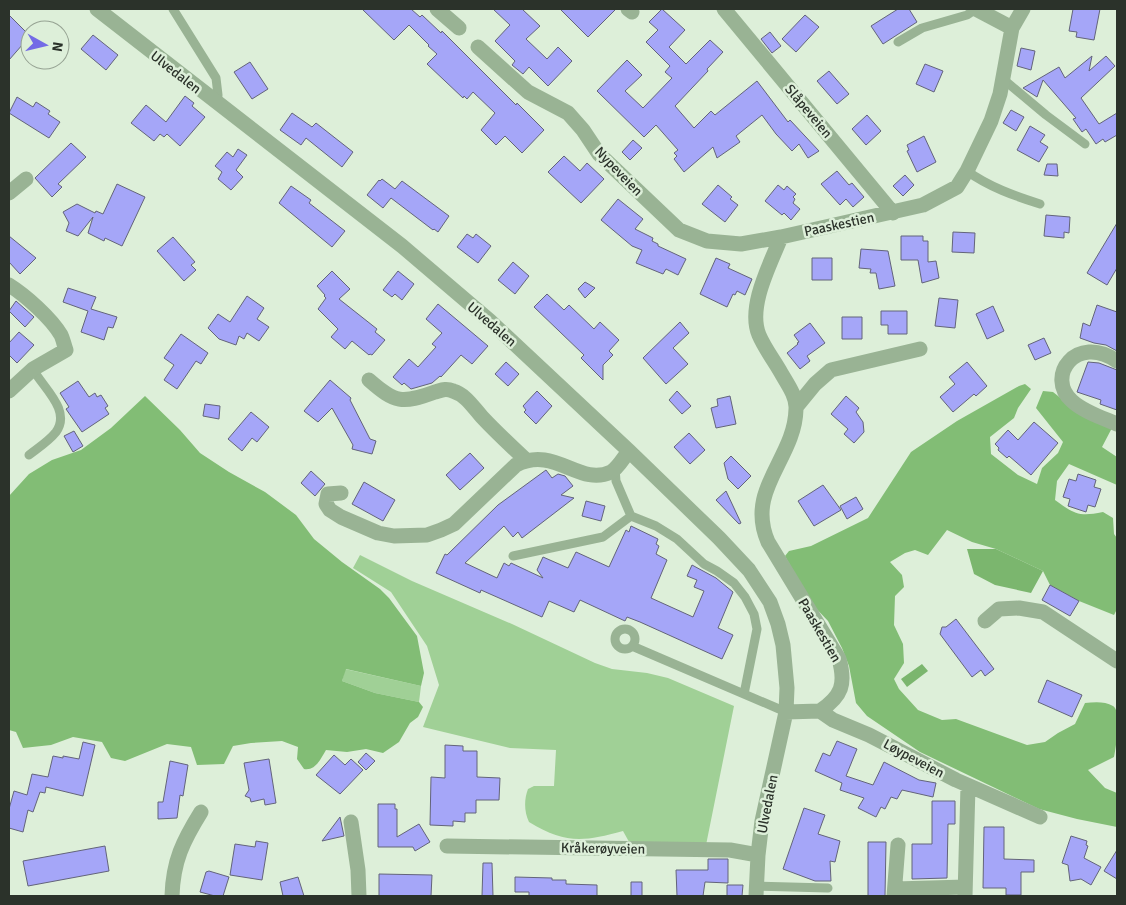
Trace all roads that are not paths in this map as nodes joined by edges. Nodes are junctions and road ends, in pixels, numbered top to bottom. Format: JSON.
{"nodes":[{"id":1,"x":173,"y":9,"type":"edge"},
{"id":2,"x":437,"y":9,"type":"edge"},
{"id":3,"x":724,"y":9,"type":"edge"},
{"id":4,"x":976,"y":9,"type":"edge"},
{"id":5,"x":1022,"y":9,"type":"edge"},
{"id":6,"x":103,"y":11,"type":"edge"},
{"id":7,"x":459,"y":28,"type":"dead end"},
{"id":8,"x":1012,"y":28,"type":"junction"},
{"id":9,"x":898,"y":42,"type":"dead end"},
{"id":10,"x":478,"y":47,"type":"dead end"},
{"id":11,"x":1002,"y":79,"type":"junction"},
{"id":12,"x":217,"y":104,"type":"junction"},
{"id":13,"x":1085,"y":144,"type":"dead end"},
{"id":14,"x":967,"y":171,"type":"junction"},
{"id":15,"x":26,"y":179,"type":"dead end"},
{"id":16,"x":9,"y":193,"type":"edge"},
{"id":17,"x":1040,"y":204,"type":"dead end"},
{"id":18,"x":893,"y":213,"type":"junction"},
{"id":19,"x":781,"y":237,"type":"junction"},
{"id":20,"x":9,"y":286,"type":"edge"},
{"id":21,"x":920,"y":349,"type":"dead end"},
{"id":22,"x":1117,"y":362,"type":"edge"},
{"id":23,"x":33,"y":370,"type":"junction"},
{"id":24,"x":369,"y":380,"type":"dead end"},
{"id":25,"x":9,"y":391,"type":"edge"},
{"id":26,"x":797,"y":406,"type":"junction"},
{"id":27,"x":1117,"y":424,"type":"edge"},
{"id":28,"x":628,"y":450,"type":"junction"},
{"id":29,"x":29,"y":455,"type":"dead end"},
{"id":30,"x":526,"y":460,"type":"junction"},
{"id":31,"x":615,"y":468,"type":"junction"},
{"id":32,"x":341,"y":493,"type":"dead end"},
{"id":33,"x":631,"y":516,"type":"junction"},
{"id":34,"x":513,"y":556,"type":"dead end"},
{"id":35,"x":985,"y":621,"type":"dead end"},
{"id":36,"x":632,"y":646,"type":"dead end"},
{"id":37,"x":1117,"y":661,"type":"edge"},
{"id":38,"x":744,"y":694,"type":"junction"},
{"id":39,"x":820,"y":711,"type":"junction"},
{"id":40,"x":786,"y":712,"type":"junction"},
{"id":41,"x":968,"y":786,"type":"junction"},
{"id":42,"x":200,"y":812,"type":"dead end"},
{"id":43,"x":1040,"y":817,"type":"dead end"},
{"id":44,"x":351,"y":822,"type":"dead end"},
{"id":45,"x":898,"y":845,"type":"dead end"},
{"id":46,"x":447,"y":846,"type":"dead end"},
{"id":47,"x":758,"y":855,"type":"junction"},
{"id":48,"x":828,"y":888,"type":"dead end"},
{"id":49,"x":757,"y":891,"type":"edge"},
{"id":50,"x":965,"y":892,"type":"edge"},
{"id":51,"x":894,"y":893,"type":"edge"},
{"id":52,"x":172,"y":896,"type":"edge"},
{"id":53,"x":359,"y":896,"type":"edge"}],
"edges":[{"from":1,"to":12,"type":"lane"},
{"from":2,"to":7,"type":"street"},
{"from":3,"to":18,"type":"street","name":"Slåpeveien"},
{"from":4,"to":8,"type":"street"},
{"from":4,"to":9,"type":"lane"},
{"from":5,"to":8,"type":"street","name":"Paaskestien"},
{"from":6,"to":12,"type":"street","name":"Ulvedalen"},
{"from":8,"to":11,"type":"street","name":"Paaskestien"},
{"from":10,"to":19,"type":"street","name":"Nypeveien"},
{"from":11,"to":13,"type":"lane"},
{"from":11,"to":14,"type":"street","name":"Paaskestien"},
{"from":12,"to":28,"type":"street","name":"Ulvedalen"},
{"from":14,"to":17,"type":"lane"},
{"from":14,"to":18,"type":"street","name":"Paaskestien"},
{"from":15,"to":16,"type":"street"},
{"from":18,"to":19,"type":"street","name":"Paaskestien"},
{"from":19,"to":26,"type":"street"},
{"from":20,"to":23,"type":"street"},
{"from":21,"to":26,"type":"street","name":"Paaskestien"},
{"from":22,"to":27,"type":"street"},
{"from":23,"to":25,"type":"street"},
{"from":23,"to":29,"type":"lane"},
{"from":24,"to":30,"type":"street"},
{"from":26,"to":39,"type":"street","name":"Paaskestien"},
{"from":28,"to":31,"type":"street"},
{"from":28,"to":40,"type":"street","name":"Ulvedalen"},
{"from":30,"to":31,"type":"street"},
{"from":30,"to":32,"type":"street"},
{"from":31,"to":33,"type":"lane"},
{"from":33,"to":34,"type":"lane"},
{"from":33,"to":38,"type":"lane"},
{"from":35,"to":37,"type":"street"},
{"from":36,"to":38,"type":"lane"},
{"from":38,"to":40,"type":"lane"},
{"from":39,"to":40,"type":"street"},
{"from":39,"to":41,"type":"street","name":"Løypeveien"},
{"from":40,"to":47,"type":"street","name":"Ulvedalen"},
{"from":41,"to":43,"type":"street","name":"Løypeveien"},
{"from":41,"to":50,"type":"street"},
{"from":42,"to":52,"type":"street"},
{"from":44,"to":53,"type":"street"},
{"from":45,"to":51,"type":"street"},
{"from":46,"to":47,"type":"street","name":"Kråkerøyveien"},
{"from":47,"to":49,"type":"street","name":"Ulvedalen"},
{"from":48,"to":49,"type":"lane"},
{"from":50,"to":51,"type":"street"}]}
